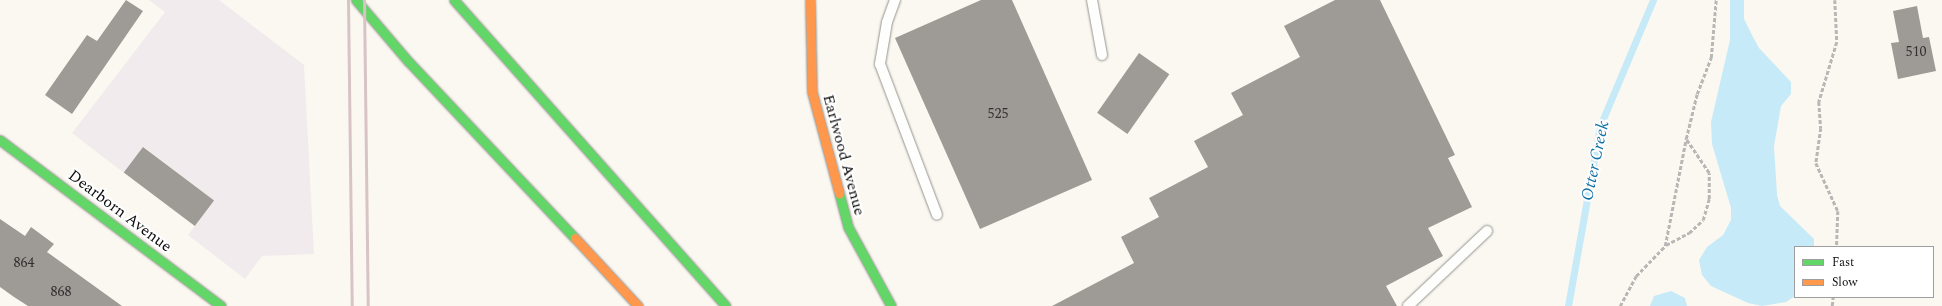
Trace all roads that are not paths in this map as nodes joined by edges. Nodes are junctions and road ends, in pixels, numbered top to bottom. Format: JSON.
{"nodes":[{"id":1,"x":356,"y":0,"type":"edge"},
{"id":2,"x":454,"y":0,"type":"edge"},
{"id":3,"x":810,"y":0,"type":"edge"},
{"id":4,"x":895,"y":0,"type":"edge"},
{"id":5,"x":1092,"y":0,"type":"edge"},
{"id":6,"x":1102,"y":55,"type":"dead end"},
{"id":7,"x":0,"y":140,"type":"edge"},
{"id":8,"x":937,"y":215,"type":"dead end"},
{"id":9,"x":1486,"y":231,"type":"dead end"},
{"id":10,"x":221,"y":306,"type":"edge"},
{"id":11,"x":638,"y":306,"type":"edge"},
{"id":12,"x":726,"y":306,"type":"edge"},
{"id":13,"x":891,"y":306,"type":"edge"},
{"id":14,"x":1408,"y":306,"type":"edge"}],
"edges":[{"from":1,"to":11,"type":"main road"},
{"from":2,"to":12,"type":"main road"},
{"from":3,"to":13,"type":"main road","name":"Earlwood Avenue"},
{"from":4,"to":8,"type":"lane"},
{"from":5,"to":6,"type":"lane"},
{"from":7,"to":10,"type":"main road","name":"Dearborn Avenue"},
{"from":9,"to":14,"type":"lane"}]}
